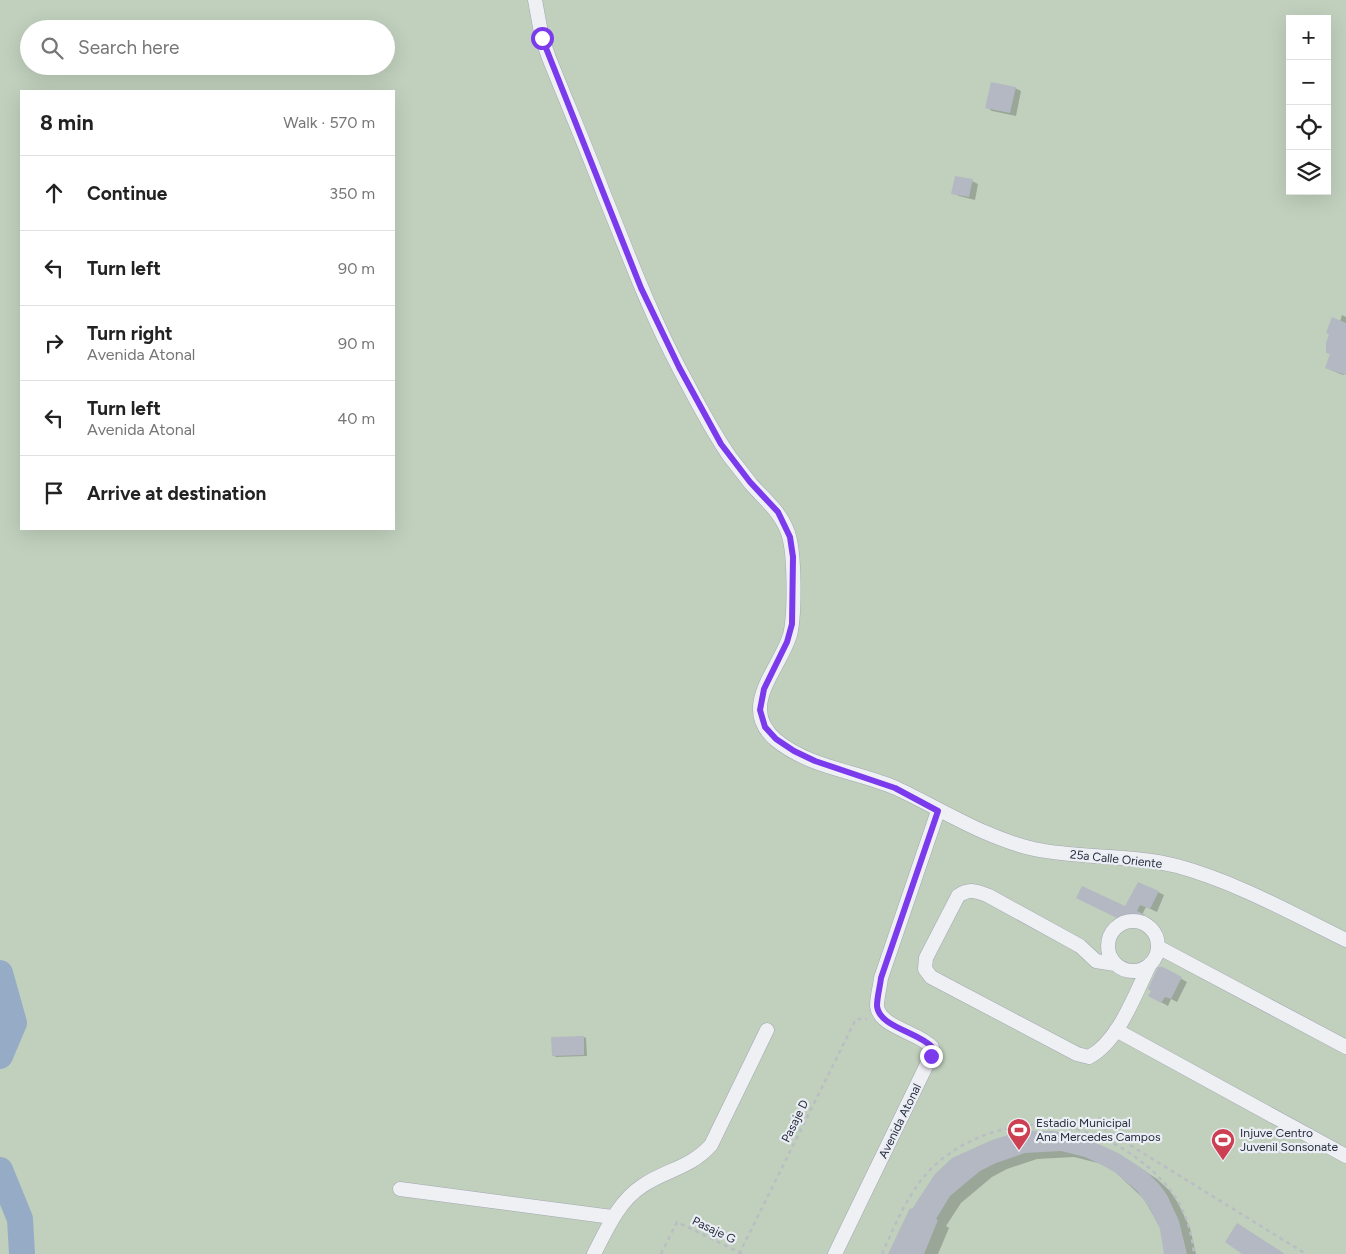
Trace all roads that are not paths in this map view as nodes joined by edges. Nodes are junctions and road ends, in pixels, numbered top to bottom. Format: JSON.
{"nodes":[{"id":1,"x":535,"y":0,"type":"edge"},
{"id":2,"x":938,"y":811,"type":"junction"},
{"id":3,"x":1346,"y":940,"type":"edge"},
{"id":4,"x":1108,"y":943,"type":"junction"},
{"id":5,"x":1080,"y":946,"type":"junction"},
{"id":6,"x":1158,"y":948,"type":"junction"},
{"id":7,"x":1150,"y":964,"type":"junction"},
{"id":8,"x":1119,"y":966,"type":"junction"},
{"id":9,"x":1132,"y":1000,"type":"junction"},
{"id":10,"x":767,"y":1030,"type":"dead end"},
{"id":11,"x":1116,"y":1030,"type":"junction"},
{"id":12,"x":1346,"y":1047,"type":"edge"},
{"id":13,"x":1346,"y":1156,"type":"edge"},
{"id":14,"x":400,"y":1189,"type":"dead end"},
{"id":15,"x":612,"y":1217,"type":"junction"},
{"id":16,"x":594,"y":1254,"type":"edge"},
{"id":17,"x":835,"y":1254,"type":"edge"}],
"edges":[{"from":1,"to":2,"type":"street","name":"25a Calle Oriente"},
{"from":2,"to":3,"type":"street","name":"25a Calle Oriente"},
{"from":2,"to":17,"type":"street","name":"Avenida Atonal"},
{"from":4,"to":5,"type":"street"},
{"from":4,"to":6,"type":"street"},
{"from":4,"to":8,"type":"street"},
{"from":5,"to":8,"type":"street"},
{"from":5,"to":11,"type":"street"},
{"from":6,"to":7,"type":"street"},
{"from":6,"to":12,"type":"street"},
{"from":7,"to":8,"type":"street"},
{"from":7,"to":9,"type":"street"},
{"from":8,"to":9,"type":"street"},
{"from":9,"to":11,"type":"street"},
{"from":10,"to":15,"type":"street"},
{"from":11,"to":13,"type":"street"},
{"from":14,"to":15,"type":"street"},
{"from":15,"to":16,"type":"street"}]}
